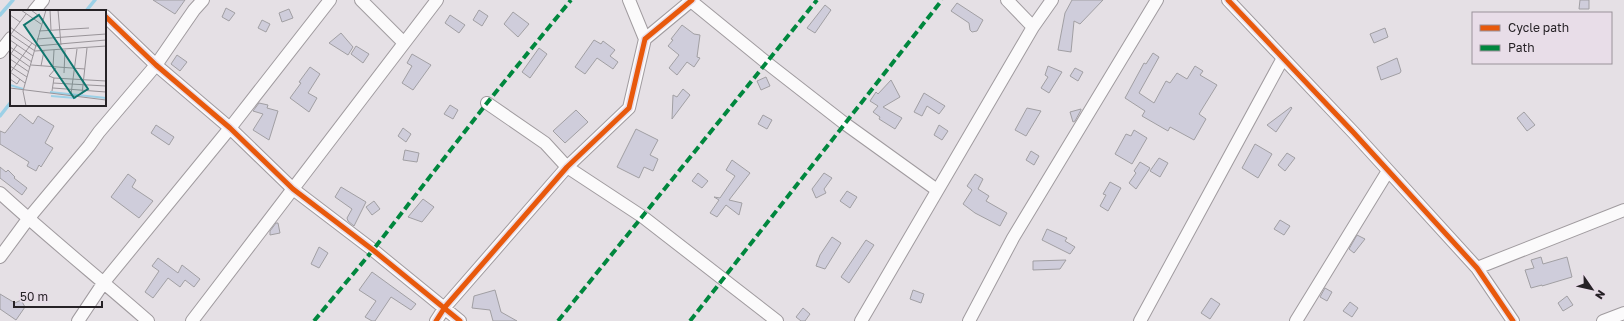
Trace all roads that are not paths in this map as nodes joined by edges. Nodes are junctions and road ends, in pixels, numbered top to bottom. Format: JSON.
{"nodes":[{"id":1,"x":43,"y":0,"type":"edge"},
{"id":2,"x":203,"y":0,"type":"edge"},
{"id":3,"x":330,"y":0,"type":"edge"},
{"id":4,"x":361,"y":0,"type":"edge"},
{"id":5,"x":437,"y":0,"type":"edge"},
{"id":6,"x":628,"y":0,"type":"edge"},
{"id":7,"x":1007,"y":0,"type":"edge"},
{"id":8,"x":1052,"y":0,"type":"edge"},
{"id":9,"x":1157,"y":0,"type":"edge"},
{"id":10,"x":1228,"y":0,"type":"edge"},
{"id":11,"x":691,"y":1,"type":"edge"},
{"id":12,"x":35,"y":10,"type":"edge"},
{"id":13,"x":106,"y":17,"type":"edge"},
{"id":14,"x":1033,"y":27,"type":"junction"},
{"id":15,"x":10,"y":39,"type":"edge"},
{"id":16,"x":645,"y":39,"type":"junction"},
{"id":17,"x":404,"y":43,"type":"junction"},
{"id":18,"x":0,"y":52,"type":"edge"},
{"id":19,"x":1283,"y":58,"type":"junction"},
{"id":20,"x":156,"y":65,"type":"junction"},
{"id":21,"x":487,"y":104,"type":"dead end"},
{"id":22,"x":230,"y":128,"type":"junction"},
{"id":23,"x":567,"y":167,"type":"junction"},
{"id":24,"x":1388,"y":171,"type":"junction"},
{"id":25,"x":293,"y":189,"type":"junction"},
{"id":26,"x":937,"y":190,"type":"junction"},
{"id":27,"x":0,"y":193,"type":"edge"},
{"id":28,"x":1624,"y":210,"type":"edge"},
{"id":29,"x":28,"y":219,"type":"junction"},
{"id":30,"x":0,"y":256,"type":"edge"},
{"id":31,"x":1477,"y":268,"type":"junction"},
{"id":32,"x":104,"y":282,"type":"junction"},
{"id":33,"x":445,"y":307,"type":"junction"},
{"id":34,"x":1624,"y":313,"type":"edge"},
{"id":35,"x":78,"y":321,"type":"edge"},
{"id":36,"x":148,"y":321,"type":"edge"},
{"id":37,"x":192,"y":321,"type":"edge"},
{"id":38,"x":436,"y":321,"type":"edge"},
{"id":39,"x":460,"y":321,"type":"edge"},
{"id":40,"x":777,"y":321,"type":"edge"},
{"id":41,"x":861,"y":321,"type":"edge"},
{"id":42,"x":968,"y":321,"type":"edge"},
{"id":43,"x":1140,"y":321,"type":"edge"},
{"id":44,"x":1296,"y":321,"type":"edge"},
{"id":45,"x":1513,"y":321,"type":"edge"},
{"id":46,"x":1603,"y":321,"type":"edge"}],
"edges":[{"from":1,"to":12,"type":"street"},
{"from":2,"to":20,"type":"street"},
{"from":3,"to":22,"type":"street"},
{"from":4,"to":17,"type":"street"},
{"from":5,"to":17,"type":"street"},
{"from":6,"to":16,"type":"street"},
{"from":7,"to":14,"type":"street"},
{"from":8,"to":14,"type":"street"},
{"from":9,"to":42,"type":"street"},
{"from":10,"to":19,"type":"street"},
{"from":11,"to":16,"type":"street"},
{"from":11,"to":26,"type":"street"},
{"from":13,"to":20,"type":"street"},
{"from":14,"to":26,"type":"street"},
{"from":15,"to":18,"type":"street"},
{"from":16,"to":23,"type":"street"},
{"from":17,"to":25,"type":"street"},
{"from":19,"to":24,"type":"street"},
{"from":19,"to":43,"type":"street"},
{"from":20,"to":22,"type":"street"},
{"from":20,"to":29,"type":"street"},
{"from":21,"to":23,"type":"street"},
{"from":22,"to":25,"type":"street"},
{"from":22,"to":32,"type":"street"},
{"from":23,"to":33,"type":"street"},
{"from":23,"to":40,"type":"street"},
{"from":24,"to":31,"type":"street"},
{"from":24,"to":44,"type":"street"},
{"from":25,"to":33,"type":"street"},
{"from":25,"to":37,"type":"street"},
{"from":26,"to":41,"type":"street"},
{"from":27,"to":29,"type":"street"},
{"from":28,"to":31,"type":"street"},
{"from":29,"to":30,"type":"street"},
{"from":29,"to":32,"type":"street"},
{"from":31,"to":45,"type":"street"},
{"from":32,"to":35,"type":"street"},
{"from":32,"to":36,"type":"street"},
{"from":33,"to":38,"type":"street"},
{"from":33,"to":39,"type":"street"},
{"from":34,"to":46,"type":"street"}]}
